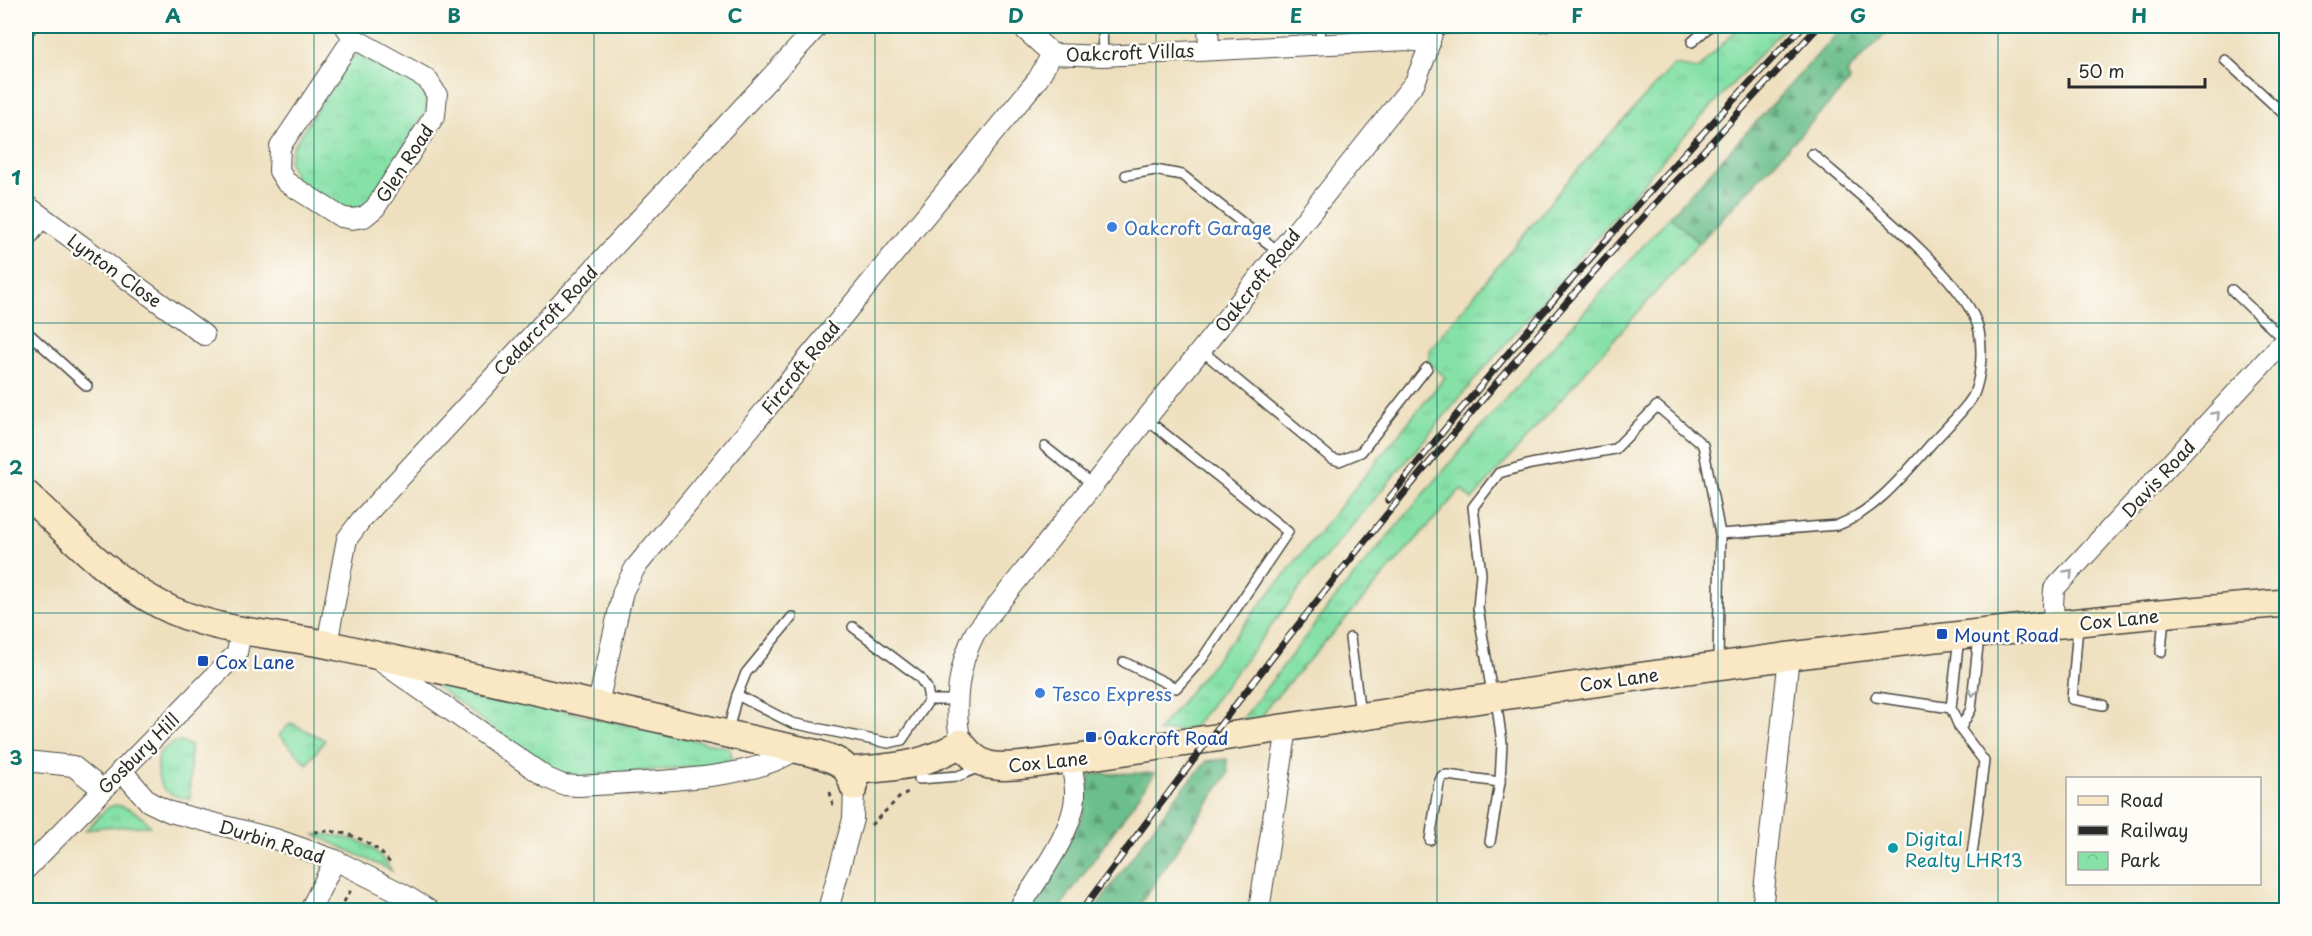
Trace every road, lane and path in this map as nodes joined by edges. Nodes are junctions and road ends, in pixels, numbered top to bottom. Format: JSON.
{"nodes":[{"id":1,"x":818,"y":26,"type":"edge"},
{"id":2,"x":1021,"y":26,"type":"edge"},
{"id":3,"x":1102,"y":26,"type":"edge"},
{"id":4,"x":1208,"y":26,"type":"edge"},
{"id":5,"x":1545,"y":26,"type":"edge"},
{"id":6,"x":1710,"y":26,"type":"edge"},
{"id":7,"x":349,"y":32,"type":"edge"},
{"id":8,"x":1432,"y":32,"type":"edge"},
{"id":9,"x":1321,"y":35,"type":"edge"},
{"id":10,"x":1692,"y":42,"type":"dead end"},
{"id":11,"x":1209,"y":49,"type":"junction"},
{"id":12,"x":1052,"y":54,"type":"junction"},
{"id":13,"x":1103,"y":56,"type":"junction"},
{"id":14,"x":2225,"y":60,"type":"dead end"},
{"id":15,"x":2286,"y":116,"type":"edge"},
{"id":16,"x":1812,"y":154,"type":"dead end"},
{"id":17,"x":1126,"y":175,"type":"dead end"},
{"id":18,"x":26,"y":205,"type":"edge"},
{"id":19,"x":46,"y":220,"type":"junction"},
{"id":20,"x":26,"y":247,"type":"edge"},
{"id":21,"x":1279,"y":252,"type":"junction"},
{"id":22,"x":2232,"y":290,"type":"dead end"},
{"id":23,"x":26,"y":332,"type":"edge"},
{"id":24,"x":204,"y":334,"type":"dead end"},
{"id":25,"x":2286,"y":340,"type":"edge"},
{"id":26,"x":1201,"y":350,"type":"junction"},
{"id":27,"x":1427,"y":368,"type":"dead end"},
{"id":28,"x":87,"y":386,"type":"dead end"},
{"id":29,"x":1146,"y":419,"type":"junction"},
{"id":30,"x":1045,"y":447,"type":"dead end"},
{"id":31,"x":1093,"y":485,"type":"junction"},
{"id":32,"x":26,"y":494,"type":"edge"},
{"id":33,"x":1720,"y":534,"type":"junction"},
{"id":34,"x":2286,"y":603,"type":"edge"},
{"id":35,"x":2164,"y":614,"type":"junction"},
{"id":36,"x":792,"y":617,"type":"dead end"},
{"id":37,"x":2067,"y":624,"type":"junction"},
{"id":38,"x":853,"y":627,"type":"dead end"},
{"id":39,"x":242,"y":632,"type":"junction"},
{"id":40,"x":1969,"y":635,"type":"junction"},
{"id":41,"x":1350,"y":638,"type":"dead end"},
{"id":42,"x":327,"y":644,"type":"junction"},
{"id":43,"x":2161,"y":652,"type":"dead end"},
{"id":44,"x":371,"y":654,"type":"junction"},
{"id":45,"x":1789,"y":656,"type":"junction"},
{"id":46,"x":1124,"y":662,"type":"dead end"},
{"id":47,"x":1718,"y":665,"type":"junction"},
{"id":48,"x":737,"y":695,"type":"junction"},
{"id":49,"x":1494,"y":696,"type":"junction"},
{"id":50,"x":1876,"y":697,"type":"dead end"},
{"id":51,"x":930,"y":700,"type":"junction"},
{"id":52,"x":959,"y":700,"type":"junction"},
{"id":53,"x":598,"y":704,"type":"junction"},
{"id":54,"x":2103,"y":705,"type":"dead end"},
{"id":55,"x":1952,"y":708,"type":"junction"},
{"id":56,"x":1360,"y":717,"type":"junction"},
{"id":57,"x":1287,"y":728,"type":"junction"},
{"id":58,"x":1960,"y":729,"type":"junction"},
{"id":59,"x":728,"y":734,"type":"junction"},
{"id":60,"x":796,"y":749,"type":"junction"},
{"id":61,"x":973,"y":754,"type":"junction"},
{"id":62,"x":1070,"y":759,"type":"junction"},
{"id":63,"x":26,"y":761,"type":"edge"},
{"id":64,"x":120,"y":770,"type":"junction"},
{"id":65,"x":922,"y":774,"type":"junction"},
{"id":66,"x":841,"y":776,"type":"junction"},
{"id":67,"x":1500,"y":783,"type":"junction"},
{"id":68,"x":102,"y":789,"type":"junction"},
{"id":69,"x":834,"y":807,"type":"dead end"},
{"id":70,"x":868,"y":828,"type":"dead end"},
{"id":71,"x":1430,"y":840,"type":"dead end"},
{"id":72,"x":1490,"y":842,"type":"dead end"},
{"id":73,"x":335,"y":860,"type":"junction"},
{"id":74,"x":1971,"y":864,"type":"dead end"},
{"id":75,"x":26,"y":869,"type":"edge"},
{"id":76,"x":351,"y":890,"type":"dead end"},
{"id":77,"x":310,"y":910,"type":"edge"},
{"id":78,"x":339,"y":910,"type":"edge"},
{"id":79,"x":429,"y":910,"type":"edge"},
{"id":80,"x":828,"y":910,"type":"edge"},
{"id":81,"x":1018,"y":910,"type":"edge"},
{"id":82,"x":1259,"y":910,"type":"edge"},
{"id":83,"x":1762,"y":910,"type":"edge"}],
"edges":[{"from":1,"to":42,"type":"street","name":"Cedarcroft Road"},
{"from":2,"to":12,"type":"street","name":"Oakcroft Villas"},
{"from":3,"to":13,"type":"lane"},
{"from":4,"to":11,"type":"street"},
{"from":5,"to":8,"type":"lane"},
{"from":6,"to":10,"type":"lane"},
{"from":7,"to":7,"type":"street","name":"Glen Road"},
{"from":8,"to":9,"type":"street","name":"Oakcroft Villas"},
{"from":8,"to":21,"type":"street","name":"Oakcroft Road"},
{"from":9,"to":11,"type":"street","name":"Oakcroft Villas"},
{"from":11,"to":13,"type":"street","name":"Oakcroft Villas"},
{"from":12,"to":13,"type":"street","name":"Oakcroft Villas"},
{"from":12,"to":53,"type":"street","name":"Fircroft Road"},
{"from":14,"to":15,"type":"lane"},
{"from":16,"to":33,"type":"lane"},
{"from":17,"to":21,"type":"lane"},
{"from":18,"to":19,"type":"street","name":"Lynton Close"},
{"from":19,"to":20,"type":"lane"},
{"from":19,"to":24,"type":"street","name":"Lynton Close"},
{"from":21,"to":26,"type":"street","name":"Oakcroft Road"},
{"from":22,"to":25,"type":"lane"},
{"from":23,"to":28,"type":"lane"},
{"from":37,"to":25,"type":"street","name":"Davis Road","one_way":true},
{"from":26,"to":27,"type":"lane"},
{"from":26,"to":29,"type":"street","name":"Oakcroft Road"},
{"from":29,"to":31,"type":"street","name":"Oakcroft Road"},
{"from":29,"to":46,"type":"lane"},
{"from":30,"to":31,"type":"lane"},
{"from":31,"to":52,"type":"street","name":"Oakcroft Road"},
{"from":32,"to":39,"type":"street"},
{"from":33,"to":47,"type":"lane"},
{"from":33,"to":49,"type":"lane"},
{"from":34,"to":35,"type":"street","name":"Cox Lane"},
{"from":35,"to":37,"type":"street","name":"Cox Lane"},
{"from":35,"to":43,"type":"lane"},
{"from":36,"to":48,"type":"lane"},
{"from":37,"to":40,"type":"street","name":"Cox Lane"},
{"from":37,"to":54,"type":"lane"},
{"from":38,"to":51,"type":"lane"},
{"from":39,"to":42,"type":"street"},
{"from":39,"to":64,"type":"street","name":"Gosbury Hill"},
{"from":40,"to":45,"type":"street","name":"Cox Lane"},
{"from":40,"to":55,"type":"lane"},
{"from":40,"to":58,"type":"lane","one_way":true},
{"from":41,"to":56,"type":"lane"},
{"from":42,"to":44,"type":"street"},
{"from":44,"to":53,"type":"street"},
{"from":44,"to":60,"type":"street"},
{"from":45,"to":47,"type":"street","name":"Cox Lane"},
{"from":45,"to":83,"type":"street"},
{"from":47,"to":49,"type":"street","name":"Cox Lane"},
{"from":48,"to":51,"type":"lane"},
{"from":48,"to":59,"type":"lane"},
{"from":49,"to":56,"type":"street","name":"Cox Lane"},
{"from":49,"to":67,"type":"lane"},
{"from":50,"to":55,"type":"lane"},
{"from":51,"to":52,"type":"lane"},
{"from":52,"to":61,"type":"street","name":"Oakcroft Road"},
{"from":53,"to":59,"type":"street"},
{"from":55,"to":58,"type":"lane"},
{"from":56,"to":57,"type":"street","name":"Cox Lane"},
{"from":57,"to":62,"type":"street","name":"Cox Lane"},
{"from":57,"to":82,"type":"street"},
{"from":58,"to":74,"type":"lane"},
{"from":59,"to":60,"type":"street"},
{"from":60,"to":66,"type":"street"},
{"from":61,"to":62,"type":"street","name":"Cox Lane"},
{"from":61,"to":65,"type":"street"},
{"from":62,"to":81,"type":"street"},
{"from":63,"to":68,"type":"street"},
{"from":64,"to":68,"type":"street","name":"Gosbury Hill"},
{"from":64,"to":73,"type":"street","name":"Durbin Road"},
{"from":65,"to":66,"type":"street"},
{"from":65,"to":66,"type":"lane"},
{"from":65,"to":70,"type":"path"},
{"from":66,"to":69,"type":"path"},
{"from":66,"to":80,"type":"street"},
{"from":67,"to":71,"type":"lane"},
{"from":67,"to":72,"type":"lane"},
{"from":68,"to":75,"type":"street","name":"Gosbury Hill"},
{"from":73,"to":77,"type":"street"},
{"from":73,"to":79,"type":"street","name":"Durbin Road"},
{"from":76,"to":78,"type":"path"}]}
